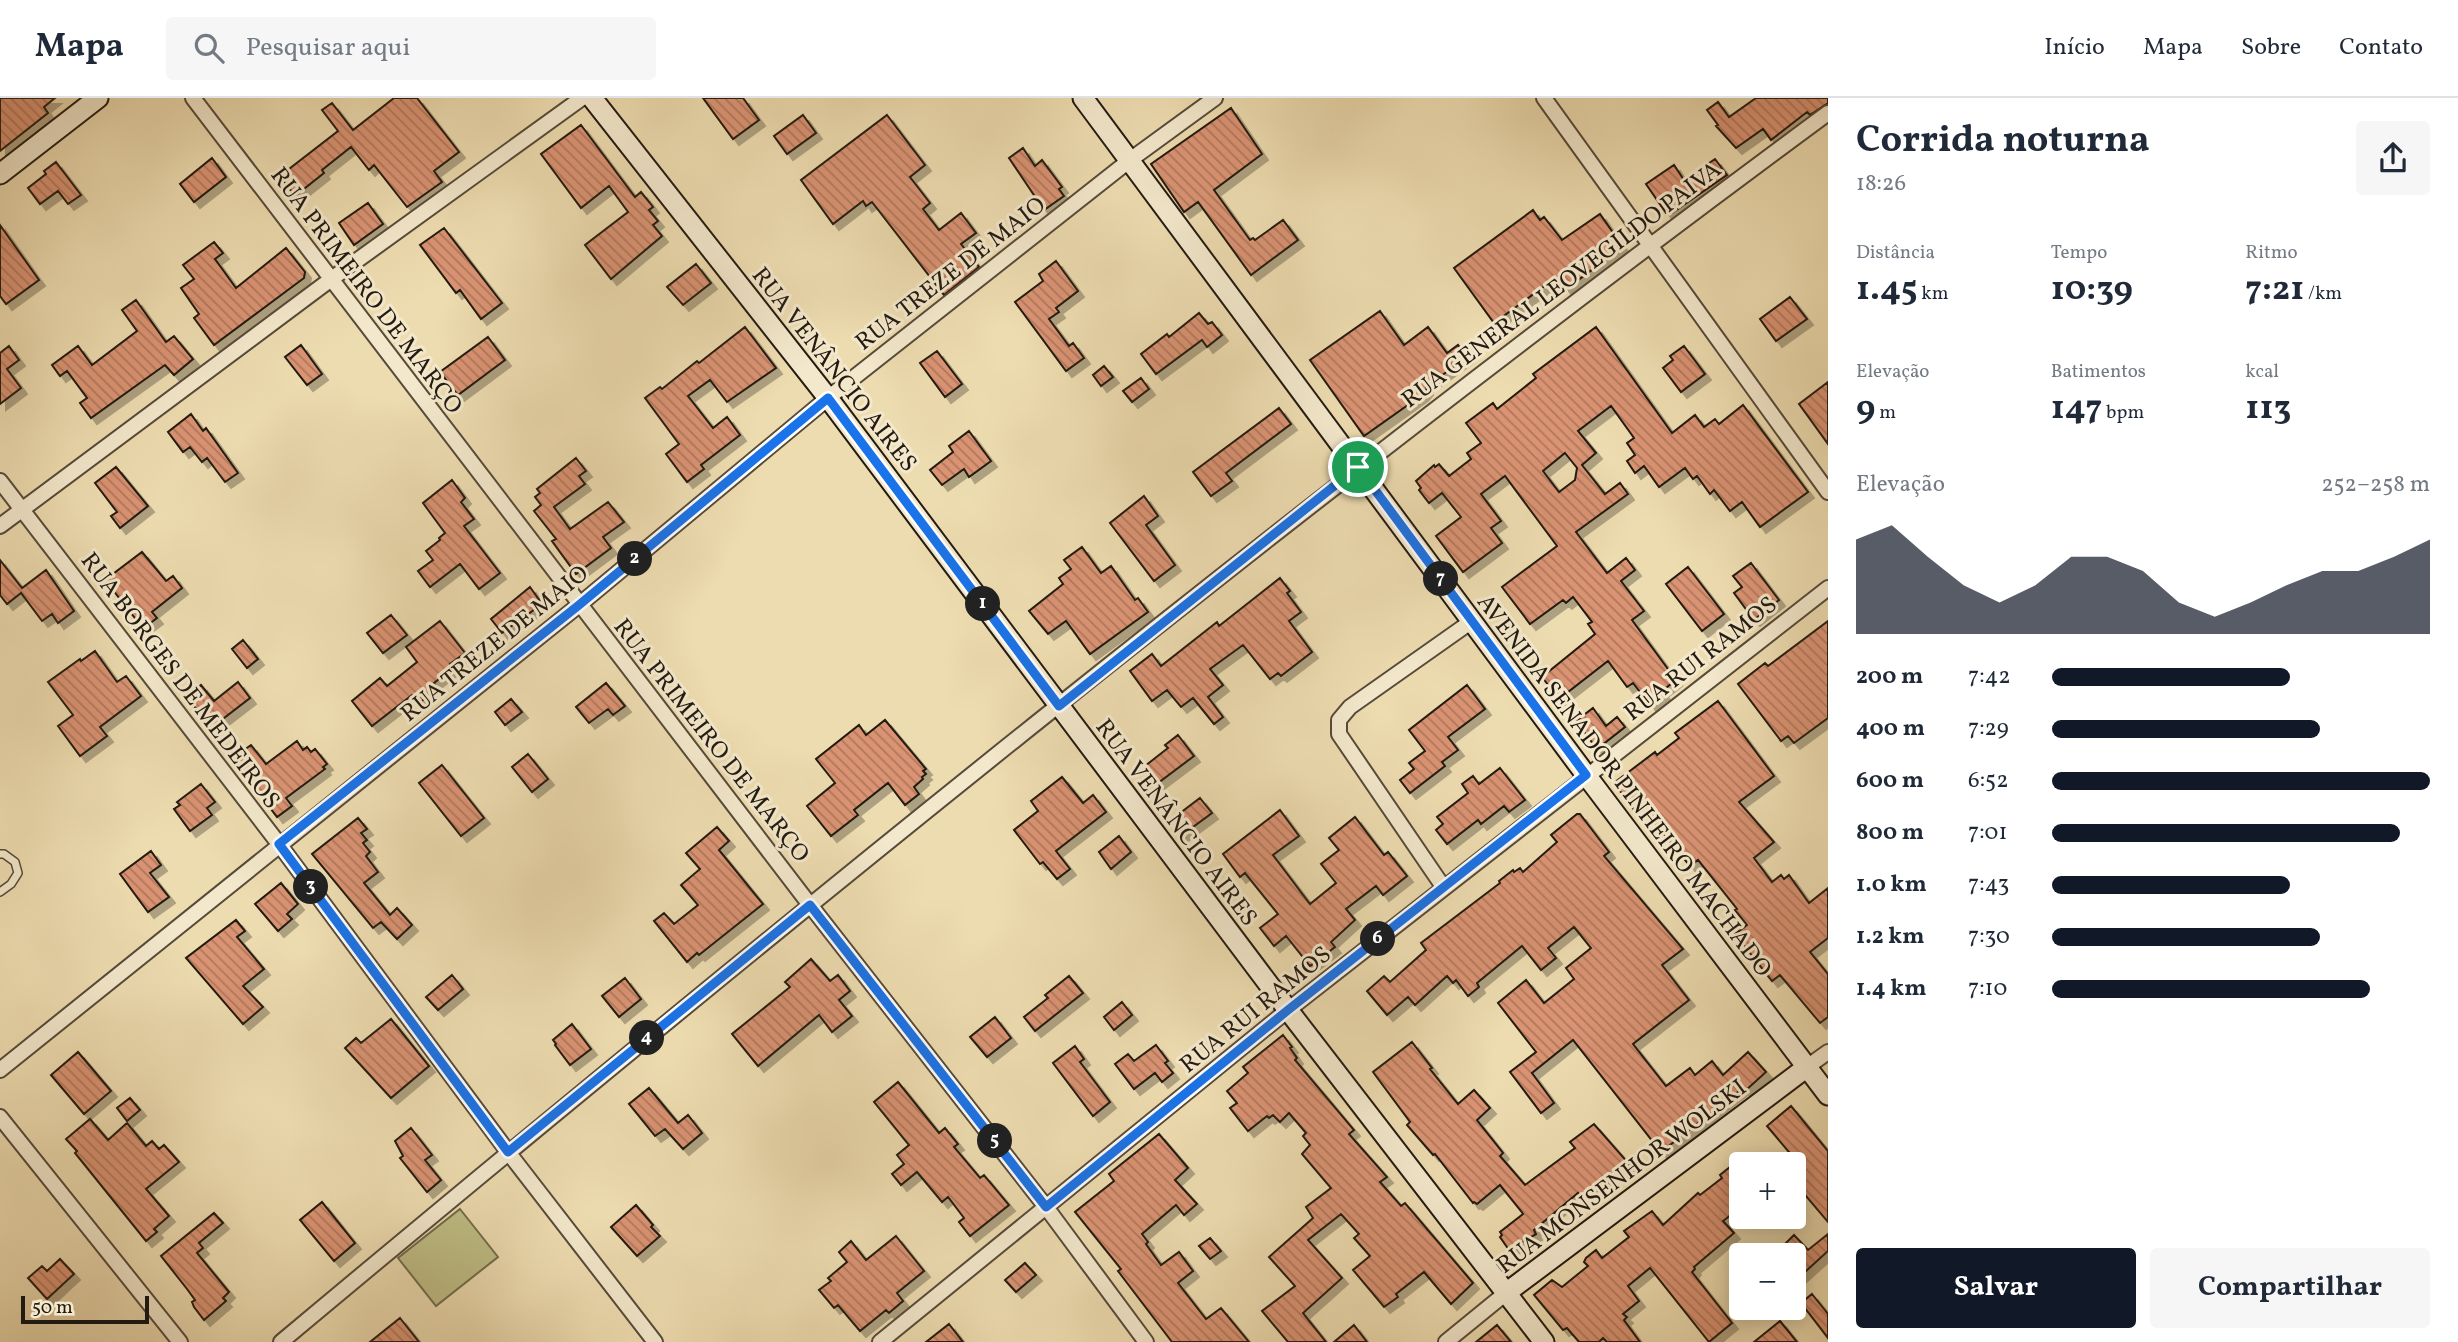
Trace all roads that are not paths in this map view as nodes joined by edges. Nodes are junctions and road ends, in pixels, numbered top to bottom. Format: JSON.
{"nodes":[{"id":1,"x":98,"y":98,"type":"edge"},
{"id":2,"x":193,"y":98,"type":"edge"},
{"id":3,"x":582,"y":98,"type":"edge"},
{"id":4,"x":592,"y":98,"type":"edge"},
{"id":5,"x":1083,"y":98,"type":"edge"},
{"id":6,"x":1215,"y":98,"type":"edge"},
{"id":7,"x":1544,"y":98,"type":"edge"},
{"id":8,"x":1828,"y":113,"type":"edge"},
{"id":9,"x":1130,"y":160,"type":"junction"},
{"id":10,"x":0,"y":174,"type":"edge"},
{"id":11,"x":1649,"y":245,"type":"junction"},
{"id":12,"x":330,"y":280,"type":"junction"},
{"id":13,"x":828,"y":398,"type":"junction"},
{"id":14,"x":1358,"y":467,"type":"junction"},
{"id":15,"x":0,"y":481,"type":"edge"},
{"id":16,"x":1828,"y":492,"type":"edge"},
{"id":17,"x":22,"y":509,"type":"junction"},
{"id":18,"x":0,"y":526,"type":"edge"},
{"id":19,"x":1828,"y":588,"type":"edge"},
{"id":20,"x":579,"y":605,"type":"junction"},
{"id":21,"x":1472,"y":621,"type":"junction"},
{"id":22,"x":1059,"y":706,"type":"junction"},
{"id":23,"x":1586,"y":775,"type":"junction"},
{"id":24,"x":279,"y":844,"type":"junction"},
{"id":25,"x":0,"y":854,"type":"edge"},
{"id":26,"x":1444,"y":888,"type":"junction"},
{"id":27,"x":0,"y":892,"type":"edge"},
{"id":28,"x":810,"y":905,"type":"junction"},
{"id":29,"x":1288,"y":1010,"type":"junction"},
{"id":30,"x":1828,"y":1052,"type":"edge"},
{"id":31,"x":1807,"y":1067,"type":"junction"},
{"id":32,"x":0,"y":1070,"type":"edge"},
{"id":33,"x":1828,"y":1095,"type":"edge"},
{"id":34,"x":0,"y":1117,"type":"edge"},
{"id":35,"x":508,"y":1152,"type":"junction"},
{"id":36,"x":1046,"y":1207,"type":"junction"},
{"id":37,"x":1506,"y":1293,"type":"junction"},
{"id":38,"x":180,"y":1342,"type":"edge"},
{"id":39,"x":281,"y":1342,"type":"edge"},
{"id":40,"x":655,"y":1342,"type":"edge"},
{"id":41,"x":880,"y":1342,"type":"edge"},
{"id":42,"x":1146,"y":1342,"type":"edge"},
{"id":43,"x":1446,"y":1342,"type":"edge"},
{"id":44,"x":1544,"y":1342,"type":"edge"}],
"edges":[{"from":1,"to":10,"type":"main road"},
{"from":2,"to":12,"type":"street","name":"RUA PRIMEIRO DE MARÇO"},
{"from":3,"to":12,"type":"street"},
{"from":4,"to":13,"type":"main road","name":"RUA VENÂNCIO AIRES"},
{"from":5,"to":9,"type":"main road","name":"AVENIDA SENADOR PINHEIRO MACHADO"},
{"from":6,"to":9,"type":"street","name":"RUA TREZE DE MAIO"},
{"from":7,"to":11,"type":"street"},
{"from":8,"to":11,"type":"street","name":"RUA GENERAL LEOVEGILDO PAIVA"},
{"from":9,"to":13,"type":"street","name":"RUA TREZE DE MAIO"},
{"from":9,"to":14,"type":"main road","name":"AVENIDA SENADOR PINHEIRO MACHADO"},
{"from":11,"to":14,"type":"street","name":"RUA GENERAL LEOVEGILDO PAIVA"},
{"from":11,"to":16,"type":"street"},
{"from":12,"to":17,"type":"street"},
{"from":12,"to":20,"type":"street","name":"RUA PRIMEIRO DE MARÇO"},
{"from":13,"to":20,"type":"street","name":"RUA TREZE DE MAIO"},
{"from":13,"to":22,"type":"main road","name":"RUA VENÂNCIO AIRES"},
{"from":14,"to":21,"type":"main road","name":"AVENIDA SENADOR PINHEIRO MACHADO"},
{"from":14,"to":22,"type":"street","name":"RUA GENERAL LEOVEGILDO PAIVA"},
{"from":15,"to":17,"type":"street","name":"RUA BORGES DE MEDEIROS"},
{"from":17,"to":18,"type":"street"},
{"from":17,"to":24,"type":"street","name":"RUA BORGES DE MEDEIROS"},
{"from":19,"to":23,"type":"street","name":"RUA RUI RAMOS"},
{"from":20,"to":24,"type":"street","name":"RUA TREZE DE MAIO"},
{"from":20,"to":28,"type":"street","name":"RUA PRIMEIRO DE MARÇO"},
{"from":21,"to":23,"type":"main road","name":"AVENIDA SENADOR PINHEIRO MACHADO"},
{"from":21,"to":26,"type":"street"},
{"from":22,"to":28,"type":"street","name":"RUA GENERAL LEOVEGILDO PAIVA"},
{"from":22,"to":29,"type":"main road","name":"RUA VENÂNCIO AIRES"},
{"from":23,"to":26,"type":"street","name":"RUA RUI RAMOS"},
{"from":23,"to":31,"type":"main road","name":"AVENIDA SENADOR PINHEIRO MACHADO"},
{"from":24,"to":32,"type":"street","name":"RUA TREZE DE MAIO"},
{"from":24,"to":35,"type":"street","name":"RUA BORGES DE MEDEIROS"},
{"from":25,"to":27,"type":"lane"},
{"from":26,"to":29,"type":"street","name":"RUA RUI RAMOS"},
{"from":28,"to":35,"type":"street","name":"RUA GENERAL LEOVEGILDO PAIVA"},
{"from":28,"to":36,"type":"street","name":"RUA PRIMEIRO DE MARÇO"},
{"from":29,"to":36,"type":"street","name":"RUA RUI RAMOS"},
{"from":29,"to":37,"type":"main road","name":"RUA VENÂNCIO AIRES"},
{"from":30,"to":31,"type":"street","name":"RUA MONSENHOR WOLSKI"},
{"from":31,"to":33,"type":"main road","name":"AVENIDA SENADOR PINHEIRO MACHADO"},
{"from":31,"to":37,"type":"main road","name":"RUA MONSENHOR WOLSKI"},
{"from":34,"to":38,"type":"street"},
{"from":35,"to":39,"type":"street","name":"RUA GENERAL LEOVEGILDO PAIVA"},
{"from":35,"to":40,"type":"street","name":"RUA BORGES DE MEDEIROS"},
{"from":36,"to":41,"type":"street","name":"RUA RUI RAMOS"},
{"from":36,"to":42,"type":"street","name":"RUA PRIMEIRO DE MARÇO"},
{"from":37,"to":43,"type":"street","name":"RUA MONSENHOR WOLSKI"},
{"from":37,"to":44,"type":"main road","name":"RUA VENÂNCIO AIRES"}]}
